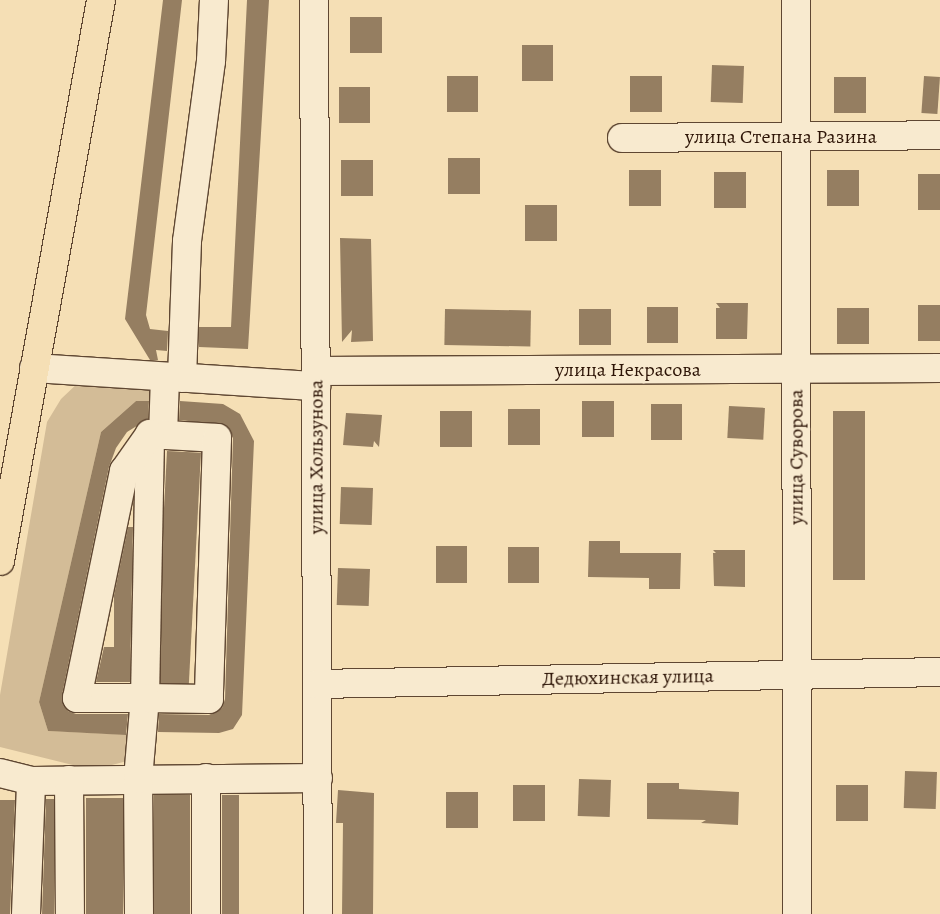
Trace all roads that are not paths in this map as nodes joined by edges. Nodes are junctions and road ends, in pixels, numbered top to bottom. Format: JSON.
{"nodes":[{"id":1,"x":102,"y":0,"type":"edge"},
{"id":2,"x":214,"y":0,"type":"edge"},
{"id":3,"x":314,"y":0,"type":"edge"},
{"id":4,"x":796,"y":0,"type":"edge"},
{"id":5,"x":940,"y":135,"type":"edge"},
{"id":6,"x":796,"y":136,"type":"junction"},
{"id":7,"x":622,"y":138,"type":"dead end"},
{"id":8,"x":34,"y":368,"type":"junction"},
{"id":9,"x":940,"y":368,"type":"edge"},
{"id":10,"x":796,"y":369,"type":"junction"},
{"id":11,"x":173,"y":377,"type":"junction"},
{"id":12,"x":316,"y":379,"type":"junction"},
{"id":13,"x":157,"y":435,"type":"junction"},
{"id":14,"x":0,"y":561,"type":"edge"},
{"id":15,"x":796,"y":672,"type":"junction"},
{"id":16,"x":940,"y":672,"type":"edge"},
{"id":17,"x":317,"y":684,"type":"junction"},
{"id":18,"x":145,"y":698,"type":"junction"},
{"id":19,"x":0,"y":773,"type":"edge"},
{"id":20,"x":206,"y":778,"type":"junction"},
{"id":21,"x":318,"y":778,"type":"junction"},
{"id":22,"x":138,"y":779,"type":"junction"},
{"id":23,"x":69,"y":780,"type":"junction"},
{"id":24,"x":31,"y":781,"type":"junction"},
{"id":25,"x":26,"y":914,"type":"edge"},
{"id":26,"x":70,"y":914,"type":"edge"},
{"id":27,"x":139,"y":914,"type":"edge"},
{"id":28,"x":206,"y":914,"type":"edge"},
{"id":29,"x":318,"y":914,"type":"edge"},
{"id":30,"x":797,"y":914,"type":"edge"}],
"edges":[{"from":1,"to":8,"type":"main road"},
{"from":2,"to":11,"type":"street"},
{"from":3,"to":12,"type":"street","name":"улица Хользунова"},
{"from":4,"to":6,"type":"street","name":"улица Суворова"},
{"from":5,"to":6,"type":"street","name":"улица Степана Разина"},
{"from":6,"to":7,"type":"street","name":"улица Степана Разина"},
{"from":6,"to":10,"type":"street","name":"улица Суворова"},
{"from":8,"to":11,"type":"street","name":"улица Некрасова"},
{"from":8,"to":14,"type":"main road"},
{"from":9,"to":10,"type":"street","name":"улица Некрасова"},
{"from":10,"to":12,"type":"street","name":"улица Некрасова"},
{"from":10,"to":15,"type":"street","name":"улица Суворова"},
{"from":11,"to":12,"type":"street","name":"улица Некрасова"},
{"from":11,"to":13,"type":"street"},
{"from":12,"to":17,"type":"street","name":"улица Хользунова"},
{"from":13,"to":18,"type":"street"},
{"from":13,"to":18,"type":"street"},
{"from":13,"to":18,"type":"street"},
{"from":15,"to":16,"type":"street","name":"Дедюхинская улица"},
{"from":15,"to":17,"type":"street","name":"Дедюхинская улица"},
{"from":15,"to":30,"type":"street","name":"улица Суворова"},
{"from":17,"to":21,"type":"street","name":"улица Хользунова"},
{"from":18,"to":22,"type":"street"},
{"from":19,"to":24,"type":"street"},
{"from":20,"to":21,"type":"street"},
{"from":20,"to":22,"type":"street"},
{"from":20,"to":28,"type":"street"},
{"from":21,"to":29,"type":"street","name":"улица Хользунова"},
{"from":22,"to":23,"type":"street"},
{"from":22,"to":27,"type":"street"},
{"from":23,"to":24,"type":"street"},
{"from":23,"to":26,"type":"street"},
{"from":24,"to":25,"type":"street"}]}
